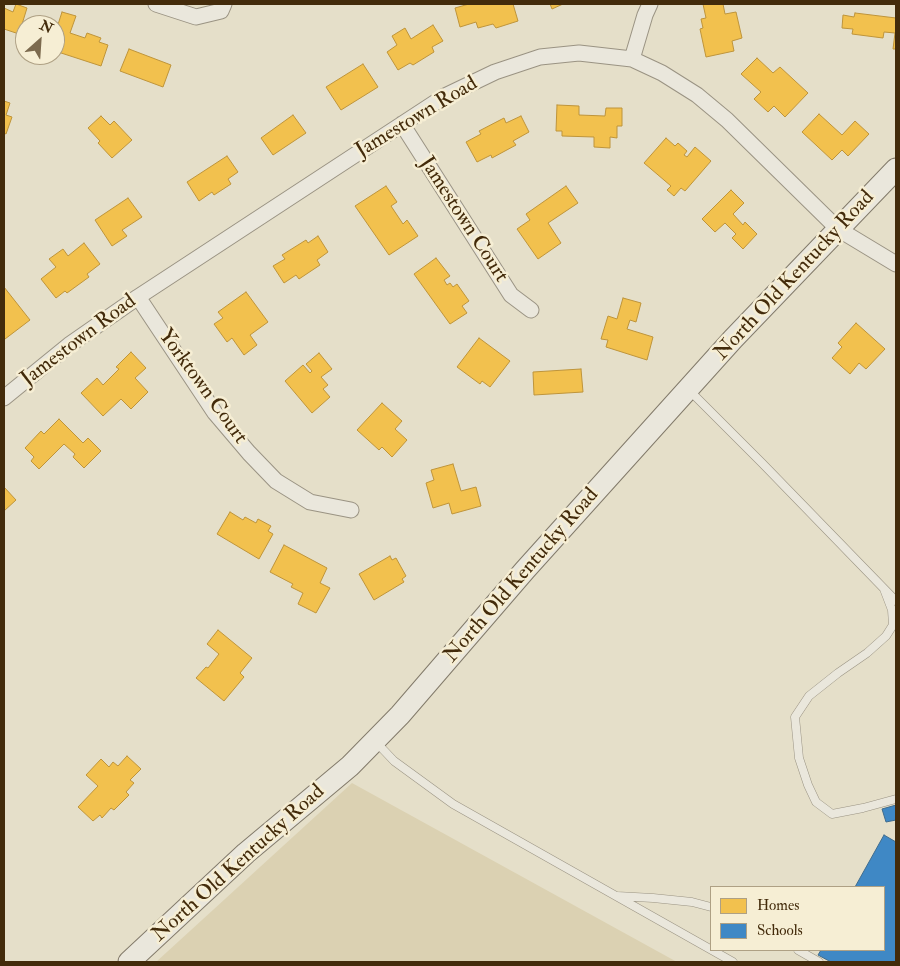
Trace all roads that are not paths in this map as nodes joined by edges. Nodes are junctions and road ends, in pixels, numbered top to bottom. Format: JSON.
{"nodes":[{"id":1,"x":156,"y":4,"type":"edge"},
{"id":2,"x":650,"y":4,"type":"edge"},
{"id":3,"x":222,"y":7,"type":"edge"},
{"id":4,"x":632,"y":59,"type":"junction"},
{"id":5,"x":402,"y":124,"type":"junction"},
{"id":6,"x":896,"y":169,"type":"edge"},
{"id":7,"x":838,"y":229,"type":"junction"},
{"id":8,"x":896,"y":264,"type":"edge"},
{"id":9,"x":138,"y":297,"type":"junction"},
{"id":10,"x":531,"y":310,"type":"dead end"},
{"id":11,"x":689,"y":389,"type":"junction"},
{"id":12,"x":4,"y":398,"type":"edge"},
{"id":13,"x":351,"y":510,"type":"dead end"},
{"id":14,"x":884,"y":589,"type":"junction"},
{"id":15,"x":896,"y":601,"type":"edge"},
{"id":16,"x":375,"y":740,"type":"junction"},
{"id":17,"x":896,"y":799,"type":"edge"},
{"id":18,"x":615,"y":896,"type":"junction"},
{"id":19,"x":710,"y":907,"type":"edge"},
{"id":20,"x":710,"y":949,"type":"edge"},
{"id":21,"x":713,"y":951,"type":"edge"},
{"id":22,"x":800,"y":951,"type":"edge"},
{"id":23,"x":129,"y":962,"type":"edge"},
{"id":24,"x":733,"y":962,"type":"edge"},
{"id":25,"x":819,"y":962,"type":"edge"}],
"edges":[{"from":1,"to":3,"type":"street"},
{"from":2,"to":4,"type":"street"},
{"from":4,"to":5,"type":"street","name":"Jamestown Road"},
{"from":4,"to":7,"type":"street","name":"Jamestown Road"},
{"from":5,"to":9,"type":"street","name":"Jamestown Road"},
{"from":5,"to":10,"type":"street","name":"Jamestown Court"},
{"from":6,"to":7,"type":"street","name":"North Old Kentucky Road"},
{"from":7,"to":8,"type":"street","name":"Jamestown Road"},
{"from":7,"to":11,"type":"street","name":"North Old Kentucky Road"},
{"from":9,"to":12,"type":"street","name":"Jamestown Road"},
{"from":9,"to":13,"type":"street","name":"Yorktown Court"},
{"from":11,"to":14,"type":"lane"},
{"from":11,"to":16,"type":"street","name":"North Old Kentucky Road"},
{"from":14,"to":15,"type":"lane"},
{"from":14,"to":17,"type":"lane"},
{"from":16,"to":18,"type":"lane"},
{"from":16,"to":23,"type":"street","name":"North Old Kentucky Road"},
{"from":18,"to":19,"type":"lane"},
{"from":18,"to":20,"type":"lane"},
{"from":21,"to":24,"type":"lane"},
{"from":22,"to":25,"type":"lane"}]}
